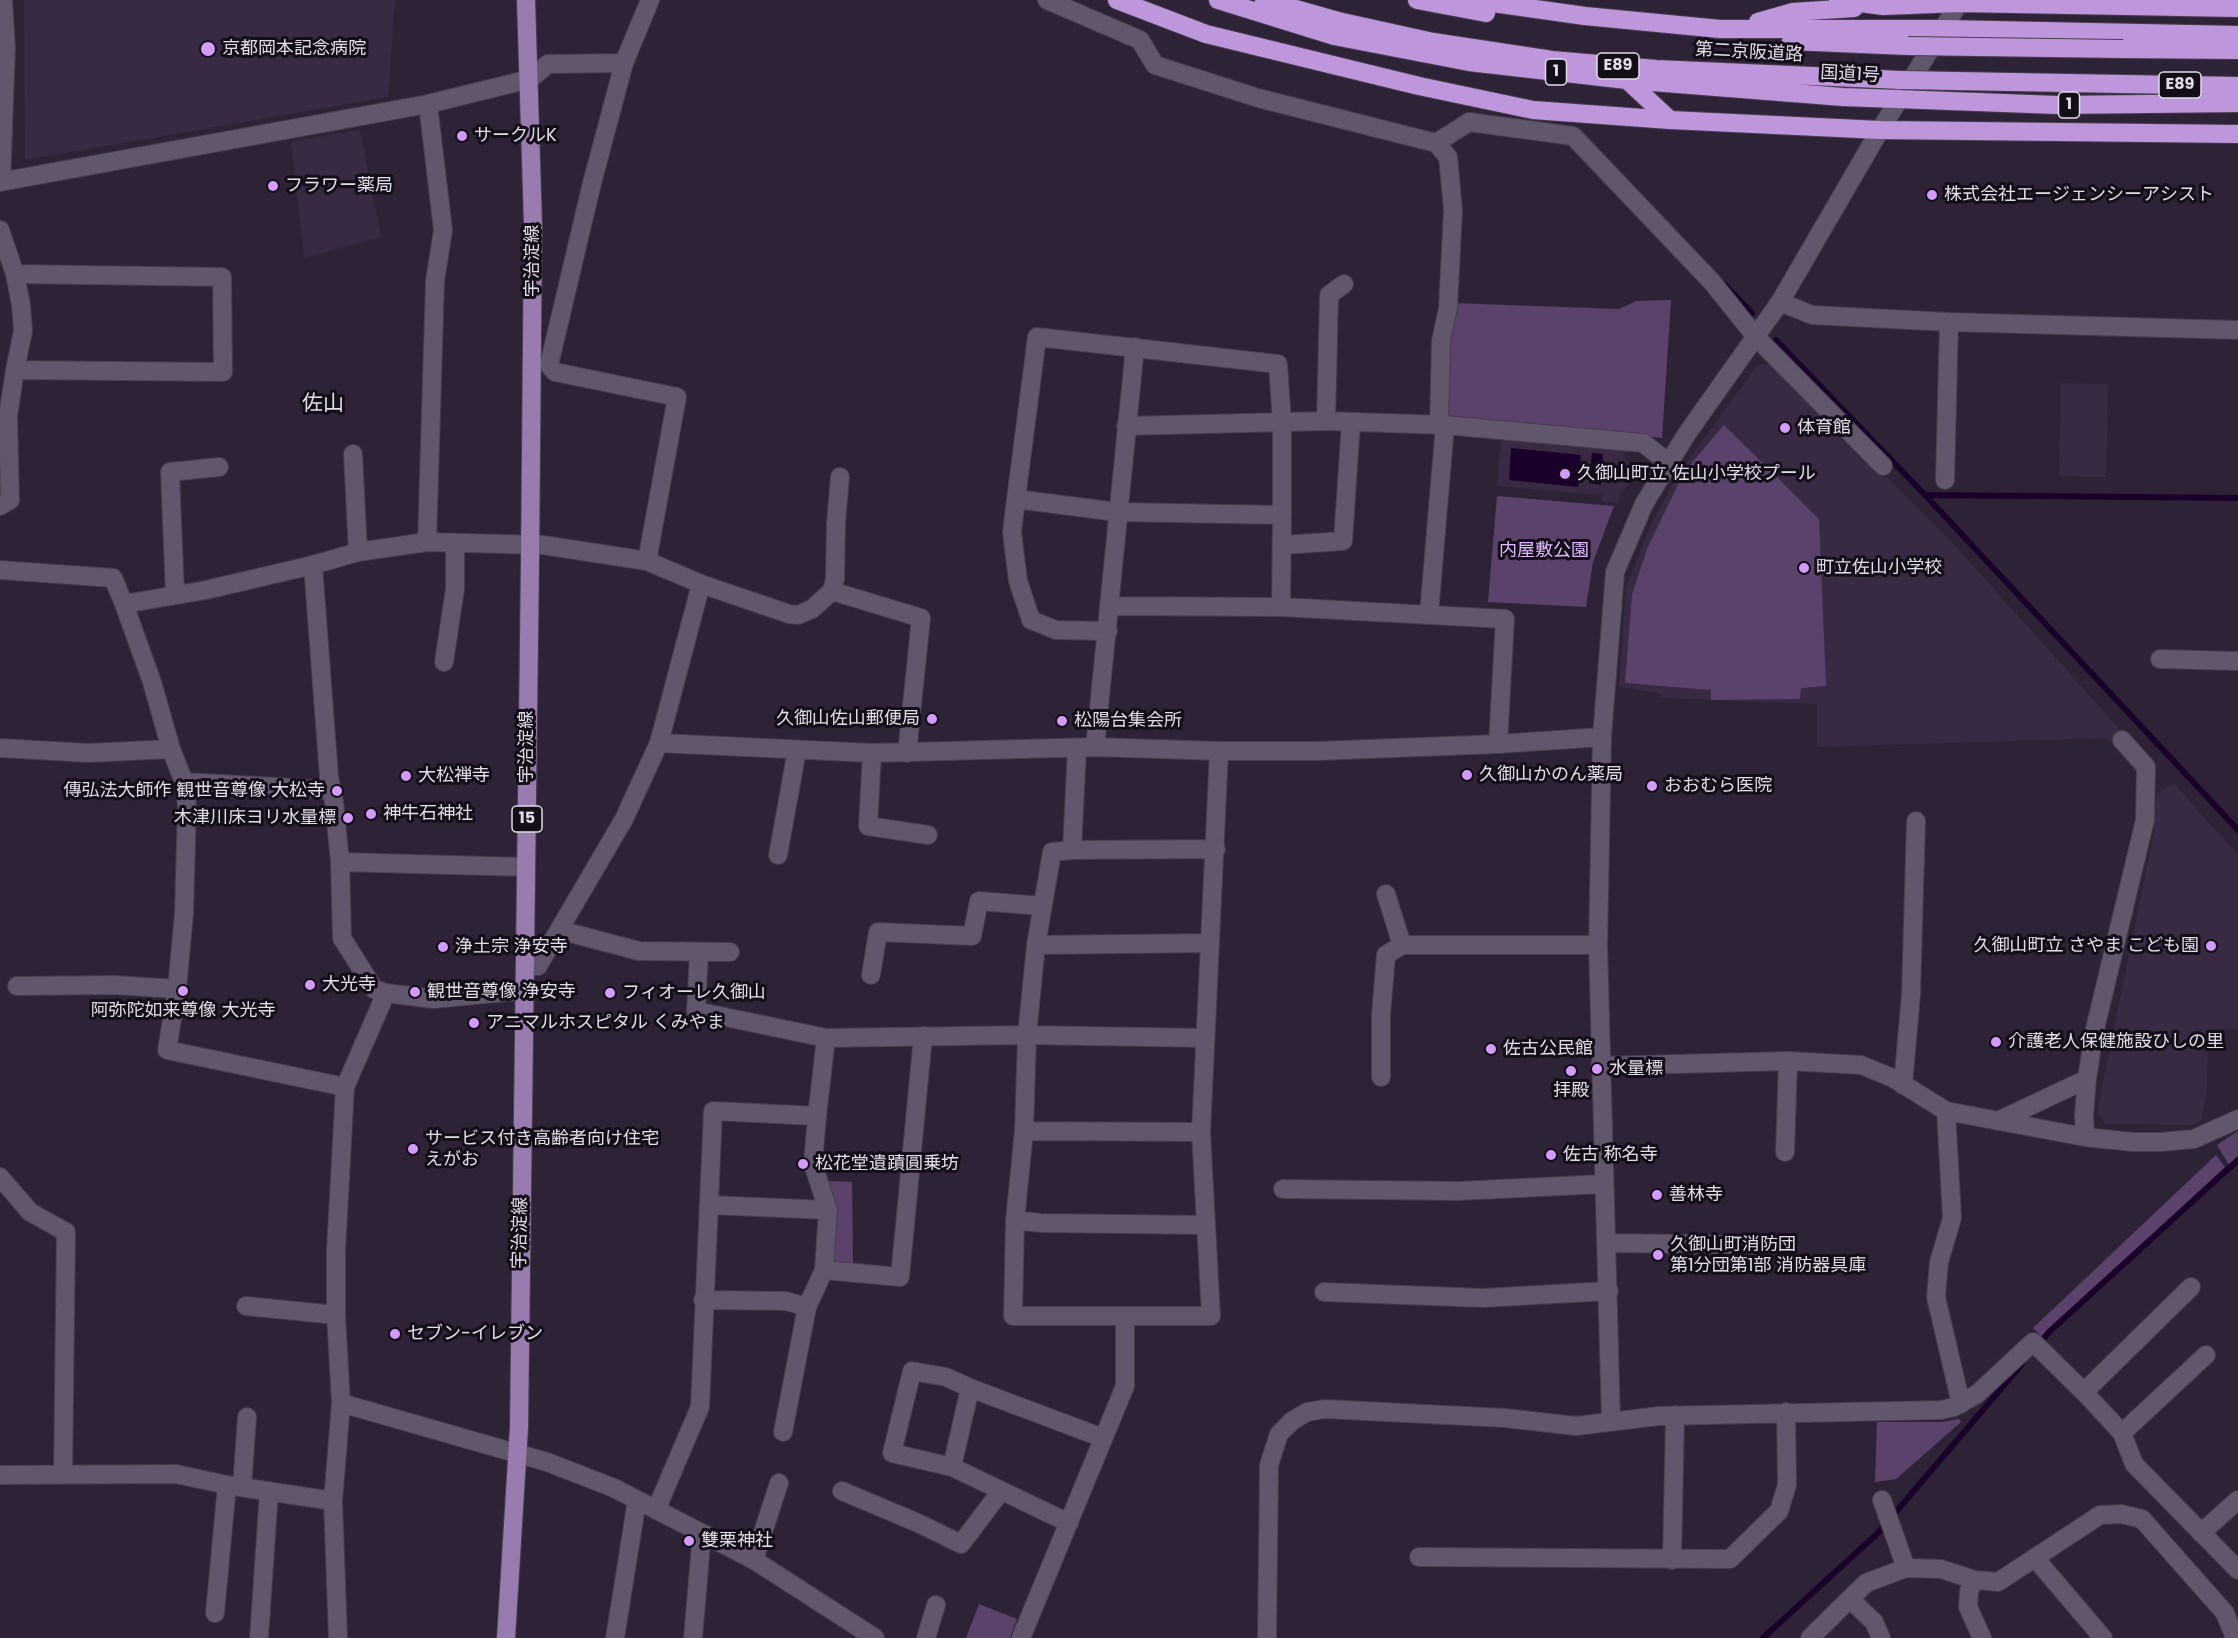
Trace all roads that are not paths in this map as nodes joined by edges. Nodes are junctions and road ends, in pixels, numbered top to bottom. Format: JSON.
{"nodes":[{"id":1,"x":3,"y":0,"type":"edge"},
{"id":2,"x":526,"y":0,"type":"edge"},
{"id":3,"x":650,"y":0,"type":"edge"},
{"id":4,"x":1047,"y":0,"type":"edge"},
{"id":5,"x":1117,"y":0,"type":"edge"},
{"id":6,"x":1218,"y":0,"type":"edge"},
{"id":7,"x":1264,"y":0,"type":"edge"},
{"id":8,"x":1417,"y":0,"type":"edge"},
{"id":9,"x":1472,"y":0,"type":"edge"},
{"id":10,"x":1838,"y":0,"type":"edge"},
{"id":11,"x":1960,"y":1,"type":"edge"},
{"id":12,"x":1883,"y":6,"type":"junction"},
{"id":13,"x":2238,"y":8,"type":"edge"},
{"id":14,"x":1720,"y":29,"type":"junction"},
{"id":15,"x":1943,"y":29,"type":"junction"},
{"id":16,"x":2238,"y":35,"type":"edge"},
{"id":17,"x":2238,"y":50,"type":"edge"},
{"id":18,"x":624,"y":63,"type":"junction"},
{"id":19,"x":530,"y":79,"type":"junction"},
{"id":20,"x":1627,"y":80,"type":"junction"},
{"id":21,"x":2238,"y":87,"type":"edge"},
{"id":22,"x":2,"y":94,"type":"edge"},
{"id":23,"x":1901,"y":99,"type":"junction"},
{"id":24,"x":2238,"y":103,"type":"edge"},
{"id":25,"x":428,"y":104,"type":"junction"},
{"id":26,"x":1670,"y":120,"type":"junction"},
{"id":27,"x":1880,"y":130,"type":"junction"},
{"id":28,"x":2238,"y":134,"type":"edge"},
{"id":29,"x":1436,"y":143,"type":"junction"},
{"id":30,"x":1,"y":182,"type":"edge"},
{"id":31,"x":0,"y":230,"type":"edge"},
{"id":32,"x":15,"y":274,"type":"junction"},
{"id":33,"x":1344,"y":284,"type":"dead end"},
{"id":34,"x":1779,"y":302,"type":"junction"},
{"id":35,"x":1948,"y":322,"type":"junction"},
{"id":36,"x":2238,"y":330,"type":"edge"},
{"id":37,"x":1756,"y":337,"type":"junction"},
{"id":38,"x":1135,"y":347,"type":"junction"},
{"id":39,"x":541,"y":365,"type":"junction"},
{"id":40,"x":15,"y":370,"type":"junction"},
{"id":41,"x":1326,"y":421,"type":"junction"},
{"id":42,"x":1351,"y":422,"type":"junction"},
{"id":43,"x":1282,"y":423,"type":"junction"},
{"id":44,"x":1442,"y":425,"type":"junction"},
{"id":45,"x":1126,"y":426,"type":"junction"},
{"id":46,"x":353,"y":454,"type":"dead end"},
{"id":47,"x":1669,"y":464,"type":"junction"},
{"id":48,"x":1883,"y":466,"type":"dead end"},
{"id":49,"x":219,"y":467,"type":"dead end"},
{"id":50,"x":840,"y":477,"type":"dead end"},
{"id":51,"x":1945,"y":480,"type":"dead end"},
{"id":52,"x":1016,"y":499,"type":"junction"},
{"id":53,"x":0,"y":506,"type":"edge"},
{"id":54,"x":1117,"y":512,"type":"junction"},
{"id":55,"x":1282,"y":515,"type":"junction"},
{"id":56,"x":427,"y":542,"type":"junction"},
{"id":57,"x":455,"y":544,"type":"junction"},
{"id":58,"x":530,"y":544,"type":"junction"},
{"id":59,"x":1282,"y":545,"type":"junction"},
{"id":60,"x":358,"y":552,"type":"junction"},
{"id":61,"x":647,"y":561,"type":"junction"},
{"id":62,"x":313,"y":565,"type":"junction"},
{"id":63,"x":0,"y":570,"type":"edge"},
{"id":64,"x":701,"y":584,"type":"junction"},
{"id":65,"x":832,"y":591,"type":"junction"},
{"id":66,"x":175,"y":594,"type":"junction"},
{"id":67,"x":124,"y":604,"type":"junction"},
{"id":68,"x":1110,"y":606,"type":"junction"},
{"id":69,"x":1281,"y":607,"type":"junction"},
{"id":70,"x":1429,"y":614,"type":"junction"},
{"id":71,"x":1108,"y":632,"type":"junction"},
{"id":72,"x":2160,"y":659,"type":"dead end"},
{"id":73,"x":2238,"y":661,"type":"edge"},
{"id":74,"x":444,"y":662,"type":"dead end"},
{"id":75,"x":1602,"y":736,"type":"junction"},
{"id":76,"x":2122,"y":741,"type":"dead end"},
{"id":77,"x":659,"y":743,"type":"junction"},
{"id":78,"x":1498,"y":744,"type":"junction"},
{"id":79,"x":1086,"y":747,"type":"junction"},
{"id":80,"x":0,"y":748,"type":"edge"},
{"id":81,"x":171,"y":749,"type":"junction"},
{"id":82,"x":797,"y":750,"type":"junction"},
{"id":83,"x":1219,"y":751,"type":"junction"},
{"id":84,"x":872,"y":753,"type":"junction"},
{"id":85,"x":907,"y":753,"type":"junction"},
{"id":86,"x":184,"y":782,"type":"junction"},
{"id":87,"x":331,"y":790,"type":"junction"},
{"id":88,"x":1916,"y":821,"type":"dead end"},
{"id":89,"x":928,"y":835,"type":"dead end"},
{"id":90,"x":1216,"y":849,"type":"junction"},
{"id":91,"x":1072,"y":850,"type":"junction"},
{"id":92,"x":778,"y":855,"type":"dead end"},
{"id":93,"x":340,"y":862,"type":"junction"},
{"id":94,"x":526,"y":867,"type":"junction"},
{"id":95,"x":1386,"y":894,"type":"dead end"},
{"id":96,"x":1042,"y":906,"type":"junction"},
{"id":97,"x":559,"y":930,"type":"junction"},
{"id":98,"x":1210,"y":943,"type":"junction"},
{"id":99,"x":1036,"y":945,"type":"junction"},
{"id":100,"x":1401,"y":945,"type":"junction"},
{"id":101,"x":1598,"y":945,"type":"junction"},
{"id":102,"x":730,"y":952,"type":"dead end"},
{"id":103,"x":699,"y":953,"type":"junction"},
{"id":104,"x":525,"y":966,"type":"junction"},
{"id":105,"x":871,"y":975,"type":"dead end"},
{"id":106,"x":17,"y":986,"type":"dead end"},
{"id":107,"x":177,"y":989,"type":"junction"},
{"id":108,"x":525,"y":990,"type":"junction"},
{"id":109,"x":386,"y":993,"type":"junction"},
{"id":110,"x":1027,"y":1035,"type":"junction"},
{"id":111,"x":922,"y":1036,"type":"junction"},
{"id":112,"x":826,"y":1038,"type":"junction"},
{"id":113,"x":1204,"y":1038,"type":"junction"},
{"id":114,"x":1788,"y":1061,"type":"junction"},
{"id":115,"x":1600,"y":1066,"type":"junction"},
{"id":116,"x":1381,"y":1077,"type":"dead end"},
{"id":117,"x":2086,"y":1079,"type":"junction"},
{"id":118,"x":1903,"y":1085,"type":"junction"},
{"id":119,"x":345,"y":1087,"type":"junction"},
{"id":120,"x":1946,"y":1111,"type":"junction"},
{"id":121,"x":817,"y":1116,"type":"junction"},
{"id":122,"x":2238,"y":1119,"type":"edge"},
{"id":123,"x":1998,"y":1121,"type":"junction"},
{"id":124,"x":1024,"y":1131,"type":"junction"},
{"id":125,"x":1201,"y":1131,"type":"junction"},
{"id":126,"x":2085,"y":1137,"type":"junction"},
{"id":127,"x":1785,"y":1152,"type":"dead end"},
{"id":128,"x":0,"y":1177,"type":"edge"},
{"id":129,"x":1604,"y":1184,"type":"junction"},
{"id":130,"x":1283,"y":1189,"type":"dead end"},
{"id":131,"x":709,"y":1205,"type":"junction"},
{"id":132,"x":828,"y":1210,"type":"junction"},
{"id":133,"x":1015,"y":1220,"type":"junction"},
{"id":134,"x":1205,"y":1225,"type":"junction"},
{"id":135,"x":1606,"y":1244,"type":"junction"},
{"id":136,"x":1762,"y":1245,"type":"dead end"},
{"id":137,"x":824,"y":1270,"type":"junction"},
{"id":138,"x":2191,"y":1287,"type":"dead end"},
{"id":139,"x":1609,"y":1291,"type":"junction"},
{"id":140,"x":1324,"y":1292,"type":"dead end"},
{"id":141,"x":703,"y":1299,"type":"junction"},
{"id":142,"x":246,"y":1306,"type":"dead end"},
{"id":143,"x":807,"y":1307,"type":"junction"},
{"id":144,"x":336,"y":1315,"type":"junction"},
{"id":145,"x":1125,"y":1316,"type":"junction"},
{"id":146,"x":2206,"y":1355,"type":"dead end"},
{"id":147,"x":970,"y":1388,"type":"junction"},
{"id":148,"x":2084,"y":1392,"type":"junction"},
{"id":149,"x":341,"y":1403,"type":"junction"},
{"id":150,"x":1961,"y":1404,"type":"junction"},
{"id":151,"x":1786,"y":1412,"type":"junction"},
{"id":152,"x":1675,"y":1415,"type":"junction"},
{"id":153,"x":247,"y":1417,"type":"dead end"},
{"id":154,"x":1611,"y":1422,"type":"junction"},
{"id":155,"x":783,"y":1432,"type":"dead end"},
{"id":156,"x":2122,"y":1433,"type":"junction"},
{"id":157,"x":1103,"y":1438,"type":"junction"},
{"id":158,"x":518,"y":1453,"type":"junction"},
{"id":159,"x":952,"y":1467,"type":"junction"},
{"id":160,"x":0,"y":1475,"type":"edge"},
{"id":161,"x":63,"y":1475,"type":"junction"},
{"id":162,"x":779,"y":1483,"type":"dead end"},
{"id":163,"x":234,"y":1486,"type":"junction"},
{"id":164,"x":269,"y":1491,"type":"junction"},
{"id":165,"x":842,"y":1491,"type":"dead end"},
{"id":166,"x":1001,"y":1491,"type":"junction"},
{"id":167,"x":637,"y":1500,"type":"junction"},
{"id":168,"x":1882,"y":1500,"type":"dead end"},
{"id":169,"x":2238,"y":1500,"type":"edge"},
{"id":170,"x":333,"y":1501,"type":"junction"},
{"id":171,"x":656,"y":1510,"type":"junction"},
{"id":172,"x":1069,"y":1523,"type":"junction"},
{"id":173,"x":702,"y":1533,"type":"junction"},
{"id":174,"x":2201,"y":1533,"type":"junction"},
{"id":175,"x":1419,"y":1557,"type":"dead end"},
{"id":176,"x":2035,"y":1558,"type":"junction"},
{"id":177,"x":754,"y":1560,"type":"junction"},
{"id":178,"x":1671,"y":1560,"type":"junction"},
{"id":179,"x":1906,"y":1568,"type":"junction"},
{"id":180,"x":2238,"y":1570,"type":"edge"},
{"id":181,"x":1975,"y":1580,"type":"junction"},
{"id":182,"x":1850,"y":1599,"type":"junction"},
{"id":183,"x":936,"y":1605,"type":"dead end"},
{"id":184,"x":215,"y":1613,"type":"dead end"},
{"id":185,"x":259,"y":1638,"type":"edge"},
{"id":186,"x":338,"y":1638,"type":"edge"},
{"id":187,"x":506,"y":1638,"type":"edge"},
{"id":188,"x":615,"y":1638,"type":"edge"},
{"id":189,"x":693,"y":1638,"type":"edge"},
{"id":190,"x":875,"y":1638,"type":"edge"},
{"id":191,"x":926,"y":1638,"type":"edge"},
{"id":192,"x":1021,"y":1638,"type":"edge"},
{"id":193,"x":1267,"y":1638,"type":"edge"},
{"id":194,"x":1810,"y":1638,"type":"edge"},
{"id":195,"x":1881,"y":1638,"type":"edge"},
{"id":196,"x":1982,"y":1638,"type":"edge"},
{"id":197,"x":2103,"y":1638,"type":"edge"},
{"id":198,"x":2235,"y":1638,"type":"edge"}],
"edges":[{"from":1,"to":22,"type":"street"},
{"from":2,"to":19,"type":"main road","name":"宇治淀線","number":"15"},
{"from":3,"to":18,"type":"street"},
{"from":4,"to":29,"type":"street"},
{"from":5,"to":26,"type":"highway"},
{"from":6,"to":20,"type":"highway","name":"国道1号","number":"1"},
{"from":7,"to":21,"type":"highway","name":"第二京阪道路","number":"E89","bridge":true},
{"from":8,"to":17,"type":"highway","name":"第二京阪道路","number":"E89","bridge":true},
{"from":9,"to":14,"type":"highway"},
{"from":10,"to":12,"type":"highway"},
{"from":11,"to":12,"type":"highway"},
{"from":11,"to":13,"type":"highway"},
{"from":11,"to":15,"type":"street"},
{"from":12,"to":14,"type":"highway"},
{"from":14,"to":15,"type":"highway"},
{"from":15,"to":16,"type":"highway"},
{"from":15,"to":23,"type":"street"},
{"from":18,"to":19,"type":"street"},
{"from":18,"to":39,"type":"street"},
{"from":19,"to":25,"type":"street"},
{"from":19,"to":39,"type":"main road","name":"宇治淀線","number":"15"},
{"from":20,"to":23,"type":"highway","name":"国道1号","number":"1"},
{"from":20,"to":26,"type":"highway"},
{"from":22,"to":30,"type":"street"},
{"from":23,"to":24,"type":"highway","name":"国道1号","number":"1"},
{"from":23,"to":27,"type":"street"},
{"from":25,"to":30,"type":"street"},
{"from":25,"to":56,"type":"street"},
{"from":26,"to":27,"type":"highway"},
{"from":27,"to":28,"type":"highway"},
{"from":27,"to":34,"type":"street"},
{"from":29,"to":37,"type":"street"},
{"from":29,"to":44,"type":"street"},
{"from":31,"to":32,"type":"street"},
{"from":32,"to":40,"type":"street"},
{"from":32,"to":40,"type":"street"},
{"from":33,"to":41,"type":"street"},
{"from":34,"to":35,"type":"street"},
{"from":34,"to":37,"type":"street"},
{"from":35,"to":36,"type":"street"},
{"from":35,"to":51,"type":"street"},
{"from":37,"to":47,"type":"street"},
{"from":37,"to":48,"type":"street"},
{"from":38,"to":43,"type":"street"},
{"from":38,"to":45,"type":"street"},
{"from":38,"to":52,"type":"street"},
{"from":39,"to":58,"type":"main road","name":"宇治淀線","number":"15"},
{"from":39,"to":61,"type":"street"},
{"from":40,"to":53,"type":"street"},
{"from":41,"to":42,"type":"street"},
{"from":41,"to":43,"type":"street"},
{"from":42,"to":44,"type":"street"},
{"from":42,"to":59,"type":"street"},
{"from":43,"to":45,"type":"street"},
{"from":43,"to":55,"type":"street"},
{"from":44,"to":47,"type":"street"},
{"from":44,"to":70,"type":"street"},
{"from":45,"to":54,"type":"street"},
{"from":46,"to":60,"type":"street"},
{"from":47,"to":75,"type":"street"},
{"from":49,"to":66,"type":"street"},
{"from":50,"to":65,"type":"street"},
{"from":52,"to":54,"type":"street"},
{"from":52,"to":71,"type":"street"},
{"from":54,"to":55,"type":"street"},
{"from":54,"to":68,"type":"street"},
{"from":55,"to":59,"type":"street"},
{"from":56,"to":57,"type":"street"},
{"from":56,"to":60,"type":"street"},
{"from":57,"to":58,"type":"street"},
{"from":57,"to":74,"type":"street"},
{"from":58,"to":61,"type":"street"},
{"from":58,"to":94,"type":"main road","name":"宇治淀線","number":"15"},
{"from":59,"to":69,"type":"street"},
{"from":60,"to":62,"type":"street"},
{"from":61,"to":64,"type":"street"},
{"from":62,"to":66,"type":"street"},
{"from":62,"to":87,"type":"street"},
{"from":63,"to":67,"type":"street"},
{"from":64,"to":65,"type":"street"},
{"from":64,"to":77,"type":"street"},
{"from":65,"to":85,"type":"street"},
{"from":66,"to":67,"type":"street"},
{"from":67,"to":81,"type":"street"},
{"from":68,"to":69,"type":"street"},
{"from":68,"to":71,"type":"street"},
{"from":69,"to":70,"type":"street"},
{"from":70,"to":78,"type":"street"},
{"from":71,"to":79,"type":"street"},
{"from":72,"to":73,"type":"street"},
{"from":75,"to":78,"type":"street"},
{"from":75,"to":101,"type":"street"},
{"from":76,"to":117,"type":"street"},
{"from":77,"to":82,"type":"street"},
{"from":77,"to":97,"type":"street"},
{"from":78,"to":83,"type":"street"},
{"from":79,"to":83,"type":"street"},
{"from":79,"to":85,"type":"street"},
{"from":79,"to":91,"type":"street"},
{"from":80,"to":81,"type":"street"},
{"from":81,"to":86,"type":"street"},
{"from":82,"to":84,"type":"street"},
{"from":82,"to":92,"type":"street"},
{"from":83,"to":90,"type":"street"},
{"from":84,"to":85,"type":"street"},
{"from":84,"to":89,"type":"street"},
{"from":86,"to":87,"type":"street"},
{"from":86,"to":107,"type":"street"},
{"from":87,"to":93,"type":"street"},
{"from":88,"to":118,"type":"street"},
{"from":90,"to":91,"type":"street"},
{"from":90,"to":98,"type":"street"},
{"from":91,"to":96,"type":"street"},
{"from":93,"to":94,"type":"street"},
{"from":93,"to":109,"type":"street"},
{"from":94,"to":104,"type":"main road","name":"宇治淀線","number":"15"},
{"from":95,"to":100,"type":"street"},
{"from":96,"to":99,"type":"street"},
{"from":96,"to":105,"type":"street"},
{"from":97,"to":103,"type":"street"},
{"from":97,"to":104,"type":"street"},
{"from":98,"to":99,"type":"street"},
{"from":98,"to":113,"type":"street"},
{"from":99,"to":110,"type":"street"},
{"from":100,"to":101,"type":"street"},
{"from":100,"to":116,"type":"street"},
{"from":101,"to":115,"type":"street"},
{"from":102,"to":103,"type":"street"},
{"from":103,"to":112,"type":"street"},
{"from":104,"to":108,"type":"main road","name":"宇治淀線","number":"15"},
{"from":106,"to":107,"type":"street"},
{"from":107,"to":119,"type":"street"},
{"from":108,"to":109,"type":"street"},
{"from":108,"to":158,"type":"main road","name":"宇治淀線","number":"15"},
{"from":109,"to":119,"type":"street"},
{"from":110,"to":111,"type":"street"},
{"from":110,"to":113,"type":"street"},
{"from":110,"to":124,"type":"street"},
{"from":111,"to":112,"type":"street"},
{"from":111,"to":137,"type":"street"},
{"from":112,"to":121,"type":"street"},
{"from":113,"to":125,"type":"street"},
{"from":114,"to":115,"type":"street"},
{"from":114,"to":118,"type":"street"},
{"from":114,"to":127,"type":"street"},
{"from":115,"to":129,"type":"street"},
{"from":117,"to":123,"type":"street"},
{"from":117,"to":126,"type":"street"},
{"from":118,"to":120,"type":"street"},
{"from":119,"to":144,"type":"street"},
{"from":120,"to":123,"type":"street"},
{"from":120,"to":150,"type":"street"},
{"from":121,"to":131,"type":"street"},
{"from":121,"to":132,"type":"street"},
{"from":122,"to":126,"type":"street"},
{"from":123,"to":126,"type":"street"},
{"from":124,"to":125,"type":"street"},
{"from":124,"to":133,"type":"street"},
{"from":125,"to":134,"type":"street"},
{"from":128,"to":161,"type":"street"},
{"from":129,"to":130,"type":"street"},
{"from":129,"to":135,"type":"street"},
{"from":131,"to":132,"type":"street"},
{"from":131,"to":141,"type":"street"},
{"from":132,"to":137,"type":"street"},
{"from":133,"to":134,"type":"street"},
{"from":133,"to":145,"type":"street"},
{"from":134,"to":145,"type":"street"},
{"from":135,"to":136,"type":"street"},
{"from":135,"to":139,"type":"street"},
{"from":137,"to":143,"type":"street"},
{"from":138,"to":148,"type":"street"},
{"from":139,"to":140,"type":"street"},
{"from":139,"to":154,"type":"street"},
{"from":141,"to":143,"type":"street"},
{"from":141,"to":171,"type":"street"},
{"from":142,"to":144,"type":"street"},
{"from":143,"to":155,"type":"street"},
{"from":144,"to":149,"type":"street"},
{"from":145,"to":157,"type":"street"},
{"from":146,"to":156,"type":"street"},
{"from":147,"to":157,"type":"street"},
{"from":147,"to":159,"type":"street"},
{"from":147,"to":159,"type":"street"},
{"from":148,"to":150,"type":"street"},
{"from":148,"to":156,"type":"street"},
{"from":149,"to":158,"type":"street"},
{"from":149,"to":170,"type":"street"},
{"from":150,"to":151,"type":"street"},
{"from":151,"to":152,"type":"street"},
{"from":151,"to":178,"type":"street"},
{"from":152,"to":154,"type":"street"},
{"from":152,"to":178,"type":"street"},
{"from":153,"to":163,"type":"street"},
{"from":154,"to":193,"type":"street"},
{"from":156,"to":174,"type":"street"},
{"from":157,"to":172,"type":"street"},
{"from":158,"to":167,"type":"street"},
{"from":158,"to":187,"type":"main road","name":"宇治淀線","number":"15"},
{"from":159,"to":166,"type":"street"},
{"from":160,"to":161,"type":"street"},
{"from":161,"to":163,"type":"street"},
{"from":162,"to":177,"type":"street"},
{"from":163,"to":164,"type":"street"},
{"from":163,"to":184,"type":"street"},
{"from":164,"to":170,"type":"street"},
{"from":164,"to":185,"type":"street"},
{"from":165,"to":166,"type":"street"},
{"from":166,"to":172,"type":"street"},
{"from":167,"to":171,"type":"street"},
{"from":167,"to":188,"type":"street"},
{"from":168,"to":179,"type":"street"},
{"from":169,"to":174,"type":"street"},
{"from":170,"to":186,"type":"street"},
{"from":171,"to":173,"type":"street"},
{"from":172,"to":192,"type":"street"},
{"from":173,"to":177,"type":"street"},
{"from":173,"to":189,"type":"street"},
{"from":174,"to":180,"type":"street"},
{"from":175,"to":178,"type":"street"},
{"from":176,"to":181,"type":"street"},
{"from":176,"to":197,"type":"street"},
{"from":176,"to":198,"type":"street"},
{"from":177,"to":190,"type":"street"},
{"from":179,"to":181,"type":"street"},
{"from":179,"to":182,"type":"street"},
{"from":181,"to":196,"type":"street"},
{"from":182,"to":194,"type":"street"},
{"from":182,"to":195,"type":"street"},
{"from":183,"to":191,"type":"street"}]}
